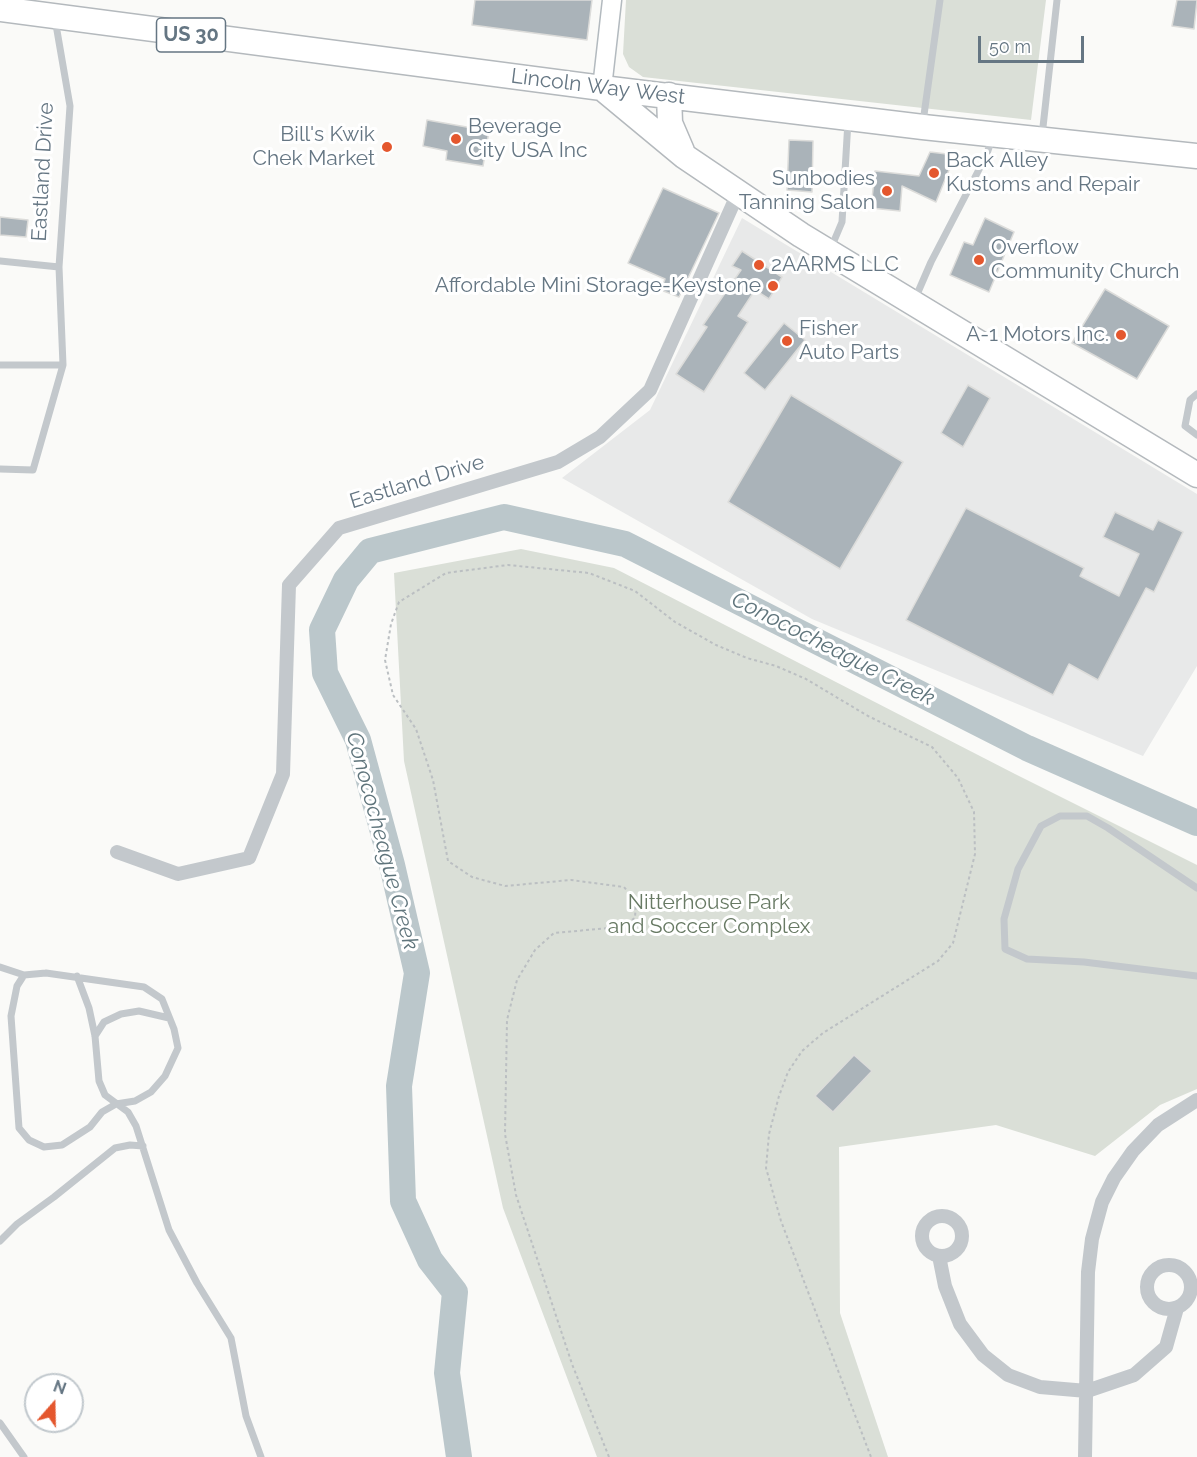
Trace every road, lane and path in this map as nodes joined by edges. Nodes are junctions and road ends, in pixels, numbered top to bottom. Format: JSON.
{"nodes":[{"id":1,"x":612,"y":0,"type":"edge"},
{"id":2,"x":940,"y":0,"type":"edge"},
{"id":3,"x":1057,"y":0,"type":"edge"},
{"id":4,"x":0,"y":9,"type":"edge"},
{"id":5,"x":55,"y":16,"type":"junction"},
{"id":6,"x":602,"y":88,"type":"junction"},
{"id":7,"x":669,"y":95,"type":"junction"},
{"id":8,"x":849,"y":118,"type":"junction"},
{"id":9,"x":923,"y":127,"type":"junction"},
{"id":10,"x":994,"y":134,"type":"junction"},
{"id":11,"x":1041,"y":139,"type":"junction"},
{"id":12,"x":684,"y":156,"type":"junction"},
{"id":13,"x":1197,"y":156,"type":"edge"},
{"id":14,"x":738,"y":194,"type":"junction"},
{"id":15,"x":829,"y":252,"type":"junction"},
{"id":16,"x":0,"y":261,"type":"edge"},
{"id":17,"x":59,"y":267,"type":"junction"},
{"id":18,"x":913,"y":304,"type":"junction"},
{"id":19,"x":0,"y":365,"type":"edge"},
{"id":20,"x":63,"y":365,"type":"junction"},
{"id":21,"x":1197,"y":394,"type":"edge"},
{"id":22,"x":1197,"y":435,"type":"edge"},
{"id":23,"x":0,"y":469,"type":"edge"},
{"id":24,"x":1197,"y":473,"type":"edge"},
{"id":25,"x":117,"y":852,"type":"dead end"},
{"id":26,"x":1197,"y":888,"type":"edge"},
{"id":27,"x":0,"y":967,"type":"edge"},
{"id":28,"x":24,"y":975,"type":"junction"},
{"id":29,"x":77,"y":976,"type":"junction"},
{"id":30,"x":1197,"y":976,"type":"edge"},
{"id":31,"x":169,"y":1018,"type":"junction"},
{"id":32,"x":95,"y":1036,"type":"junction"},
{"id":33,"x":1197,"y":1100,"type":"edge"},
{"id":34,"x":116,"y":1104,"type":"junction"},
{"id":35,"x":143,"y":1146,"type":"junction"},
{"id":36,"x":0,"y":1240,"type":"edge"},
{"id":37,"x":939,"y":1256,"type":"dead end"},
{"id":38,"x":1177,"y":1308,"type":"dead end"},
{"id":39,"x":1087,"y":1391,"type":"junction"},
{"id":40,"x":0,"y":1423,"type":"edge"},
{"id":41,"x":24,"y":1457,"type":"edge"},
{"id":42,"x":261,"y":1457,"type":"edge"},
{"id":43,"x":609,"y":1457,"type":"edge"},
{"id":44,"x":871,"y":1457,"type":"edge"},
{"id":45,"x":1085,"y":1457,"type":"edge"}],
"edges":[{"from":1,"to":6,"type":"street"},
{"from":2,"to":9,"type":"lane"},
{"from":3,"to":11,"type":"lane"},
{"from":4,"to":5,"type":"highway","name":"Lincoln Way West","number":"US 30"},
{"from":5,"to":6,"type":"highway","name":"Lincoln Way West","number":"US 30"},
{"from":5,"to":17,"type":"lane","name":"Eastland Drive"},
{"from":6,"to":7,"type":"highway","name":"Lincoln Way West","number":"US 30"},
{"from":6,"to":12,"type":"highway"},
{"from":7,"to":8,"type":"highway","name":"Lincoln Way West","number":"US 30"},
{"from":7,"to":12,"type":"highway"},
{"from":8,"to":9,"type":"highway","name":"Lincoln Way West","number":"US 30"},
{"from":8,"to":15,"type":"lane"},
{"from":9,"to":10,"type":"highway","name":"Lincoln Way West","number":"US 30"},
{"from":10,"to":11,"type":"highway","name":"Lincoln Way West","number":"US 30"},
{"from":10,"to":18,"type":"lane"},
{"from":11,"to":13,"type":"highway","name":"Lincoln Way West","number":"US 30"},
{"from":12,"to":14,"type":"highway"},
{"from":14,"to":15,"type":"highway"},
{"from":14,"to":25,"type":"street","name":"Eastland Drive"},
{"from":15,"to":18,"type":"highway"},
{"from":16,"to":17,"type":"lane"},
{"from":17,"to":20,"type":"lane","name":"Eastland Drive"},
{"from":18,"to":24,"type":"highway"},
{"from":19,"to":20,"type":"lane"},
{"from":20,"to":23,"type":"lane","name":"Eastland Drive"},
{"from":21,"to":22,"type":"lane"},
{"from":26,"to":30,"type":"lane"},
{"from":27,"to":28,"type":"lane"},
{"from":28,"to":29,"type":"lane"},
{"from":28,"to":34,"type":"lane"},
{"from":29,"to":31,"type":"lane"},
{"from":29,"to":32,"type":"lane"},
{"from":31,"to":32,"type":"lane"},
{"from":31,"to":34,"type":"lane"},
{"from":32,"to":34,"type":"lane"},
{"from":33,"to":39,"type":"street"},
{"from":34,"to":35,"type":"lane"},
{"from":35,"to":36,"type":"lane"},
{"from":35,"to":42,"type":"lane"},
{"from":37,"to":39,"type":"street"},
{"from":38,"to":39,"type":"street"},
{"from":39,"to":45,"type":"street"},
{"from":40,"to":41,"type":"lane"},
{"from":43,"to":44,"type":"path"}]}
